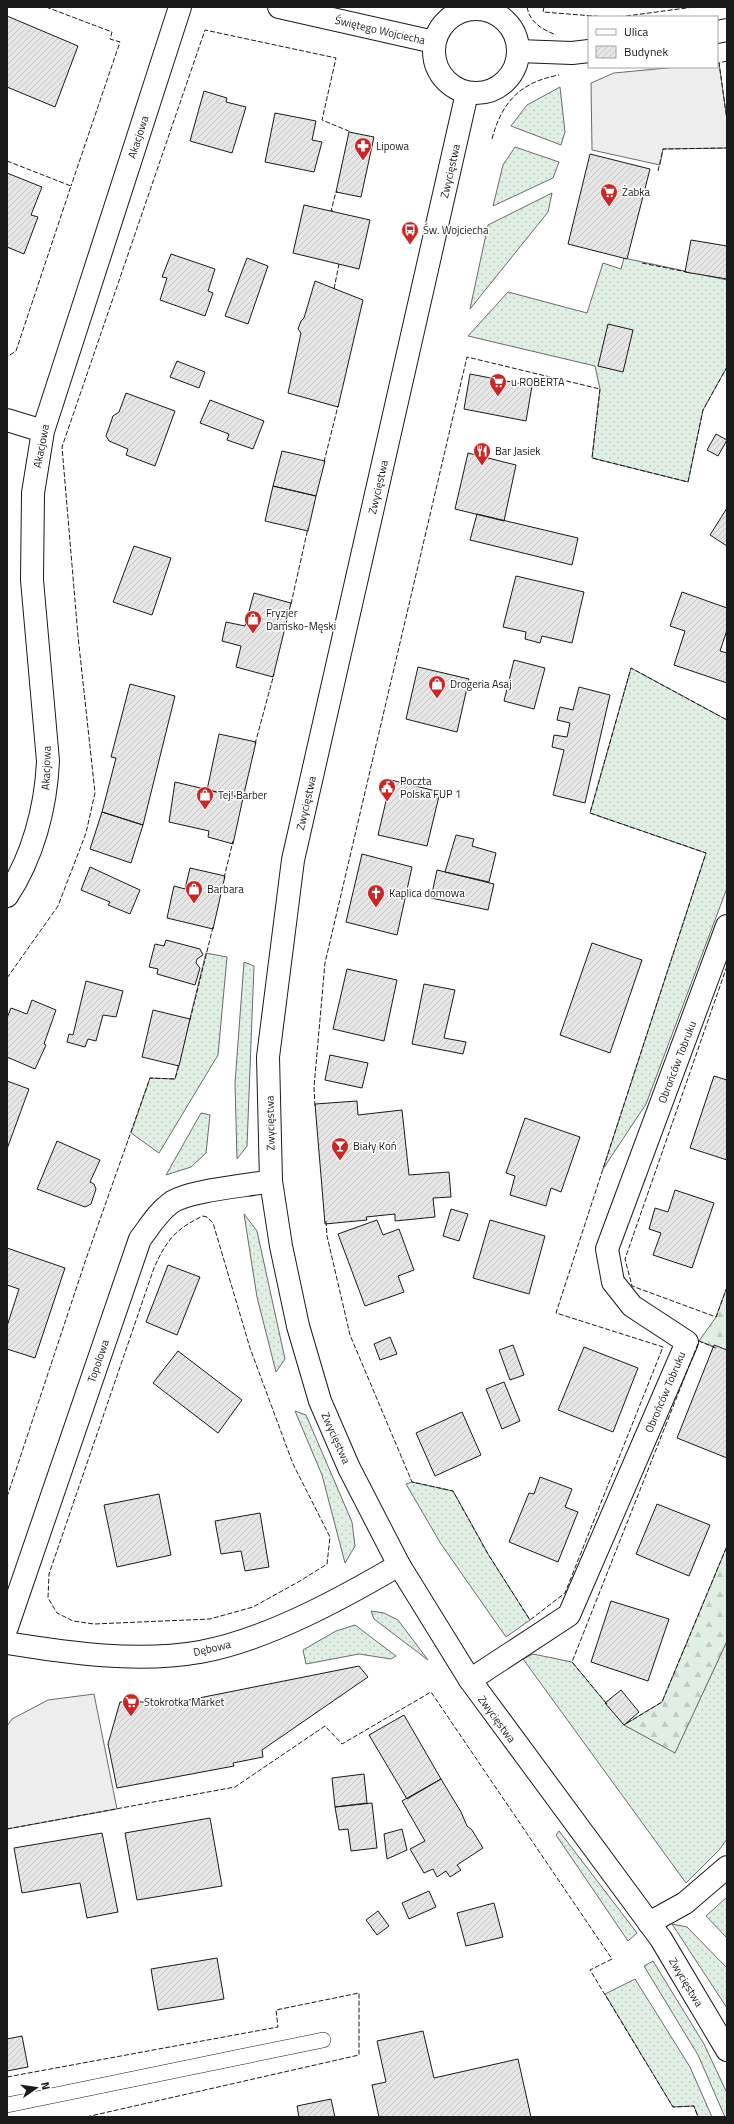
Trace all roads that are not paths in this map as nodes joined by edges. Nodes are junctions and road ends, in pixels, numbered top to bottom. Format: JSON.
{"nodes":[{"id":1,"x":180,"y":7,"type":"edge"},
{"id":2,"x":279,"y":7,"type":"edge"},
{"id":3,"x":485,"y":8,"type":"edge"},
{"id":4,"x":434,"y":42,"type":"junction"},
{"id":5,"x":518,"y":51,"type":"junction"},
{"id":6,"x":588,"y":51,"type":"edge"},
{"id":7,"x":467,"y":93,"type":"junction"},
{"id":8,"x":7,"y":420,"type":"edge"},
{"id":9,"x":43,"y":431,"type":"junction"},
{"id":10,"x":7,"y":896,"type":"edge"},
{"id":11,"x":727,"y":926,"type":"edge"},
{"id":12,"x":271,"y":1181,"type":"junction"},
{"id":13,"x":399,"y":1565,"type":"junction"},
{"id":14,"x":7,"y":1627,"type":"edge"},
{"id":15,"x":7,"y":1643,"type":"edge"},
{"id":16,"x":470,"y":1680,"type":"junction"},
{"id":17,"x":727,"y":1867,"type":"edge"},
{"id":18,"x":649,"y":1923,"type":"junction"},
{"id":19,"x":323,"y":2040,"type":"dead end"},
{"id":20,"x":727,"y":2050,"type":"edge"},
{"id":21,"x":7,"y":2105,"type":"edge"}],
"edges":[{"from":1,"to":9,"type":"street","name":"Akacjowa"},
{"from":2,"to":4,"type":"street","name":"Świętego Wojciecha"},
{"from":3,"to":4,"type":"street"},
{"from":3,"to":5,"type":"street"},
{"from":4,"to":7,"type":"street"},
{"from":5,"to":6,"type":"street"},
{"from":5,"to":7,"type":"street"},
{"from":7,"to":12,"type":"street","name":"Zwycięstwa"},
{"from":8,"to":9,"type":"street"},
{"from":9,"to":10,"type":"street","name":"Akacjowa"},
{"from":11,"to":16,"type":"street","name":"Obrońców Tobruku"},
{"from":12,"to":13,"type":"street","name":"Zwycięstwa"},
{"from":12,"to":14,"type":"street","name":"Topolowa"},
{"from":13,"to":15,"type":"street","name":"Dębowa"},
{"from":13,"to":16,"type":"street","name":"Zwycięstwa"},
{"from":16,"to":18,"type":"street","name":"Zwycięstwa"},
{"from":17,"to":18,"type":"street"},
{"from":18,"to":20,"type":"street","name":"Zwycięstwa"},
{"from":19,"to":21,"type":"lane"}]}
